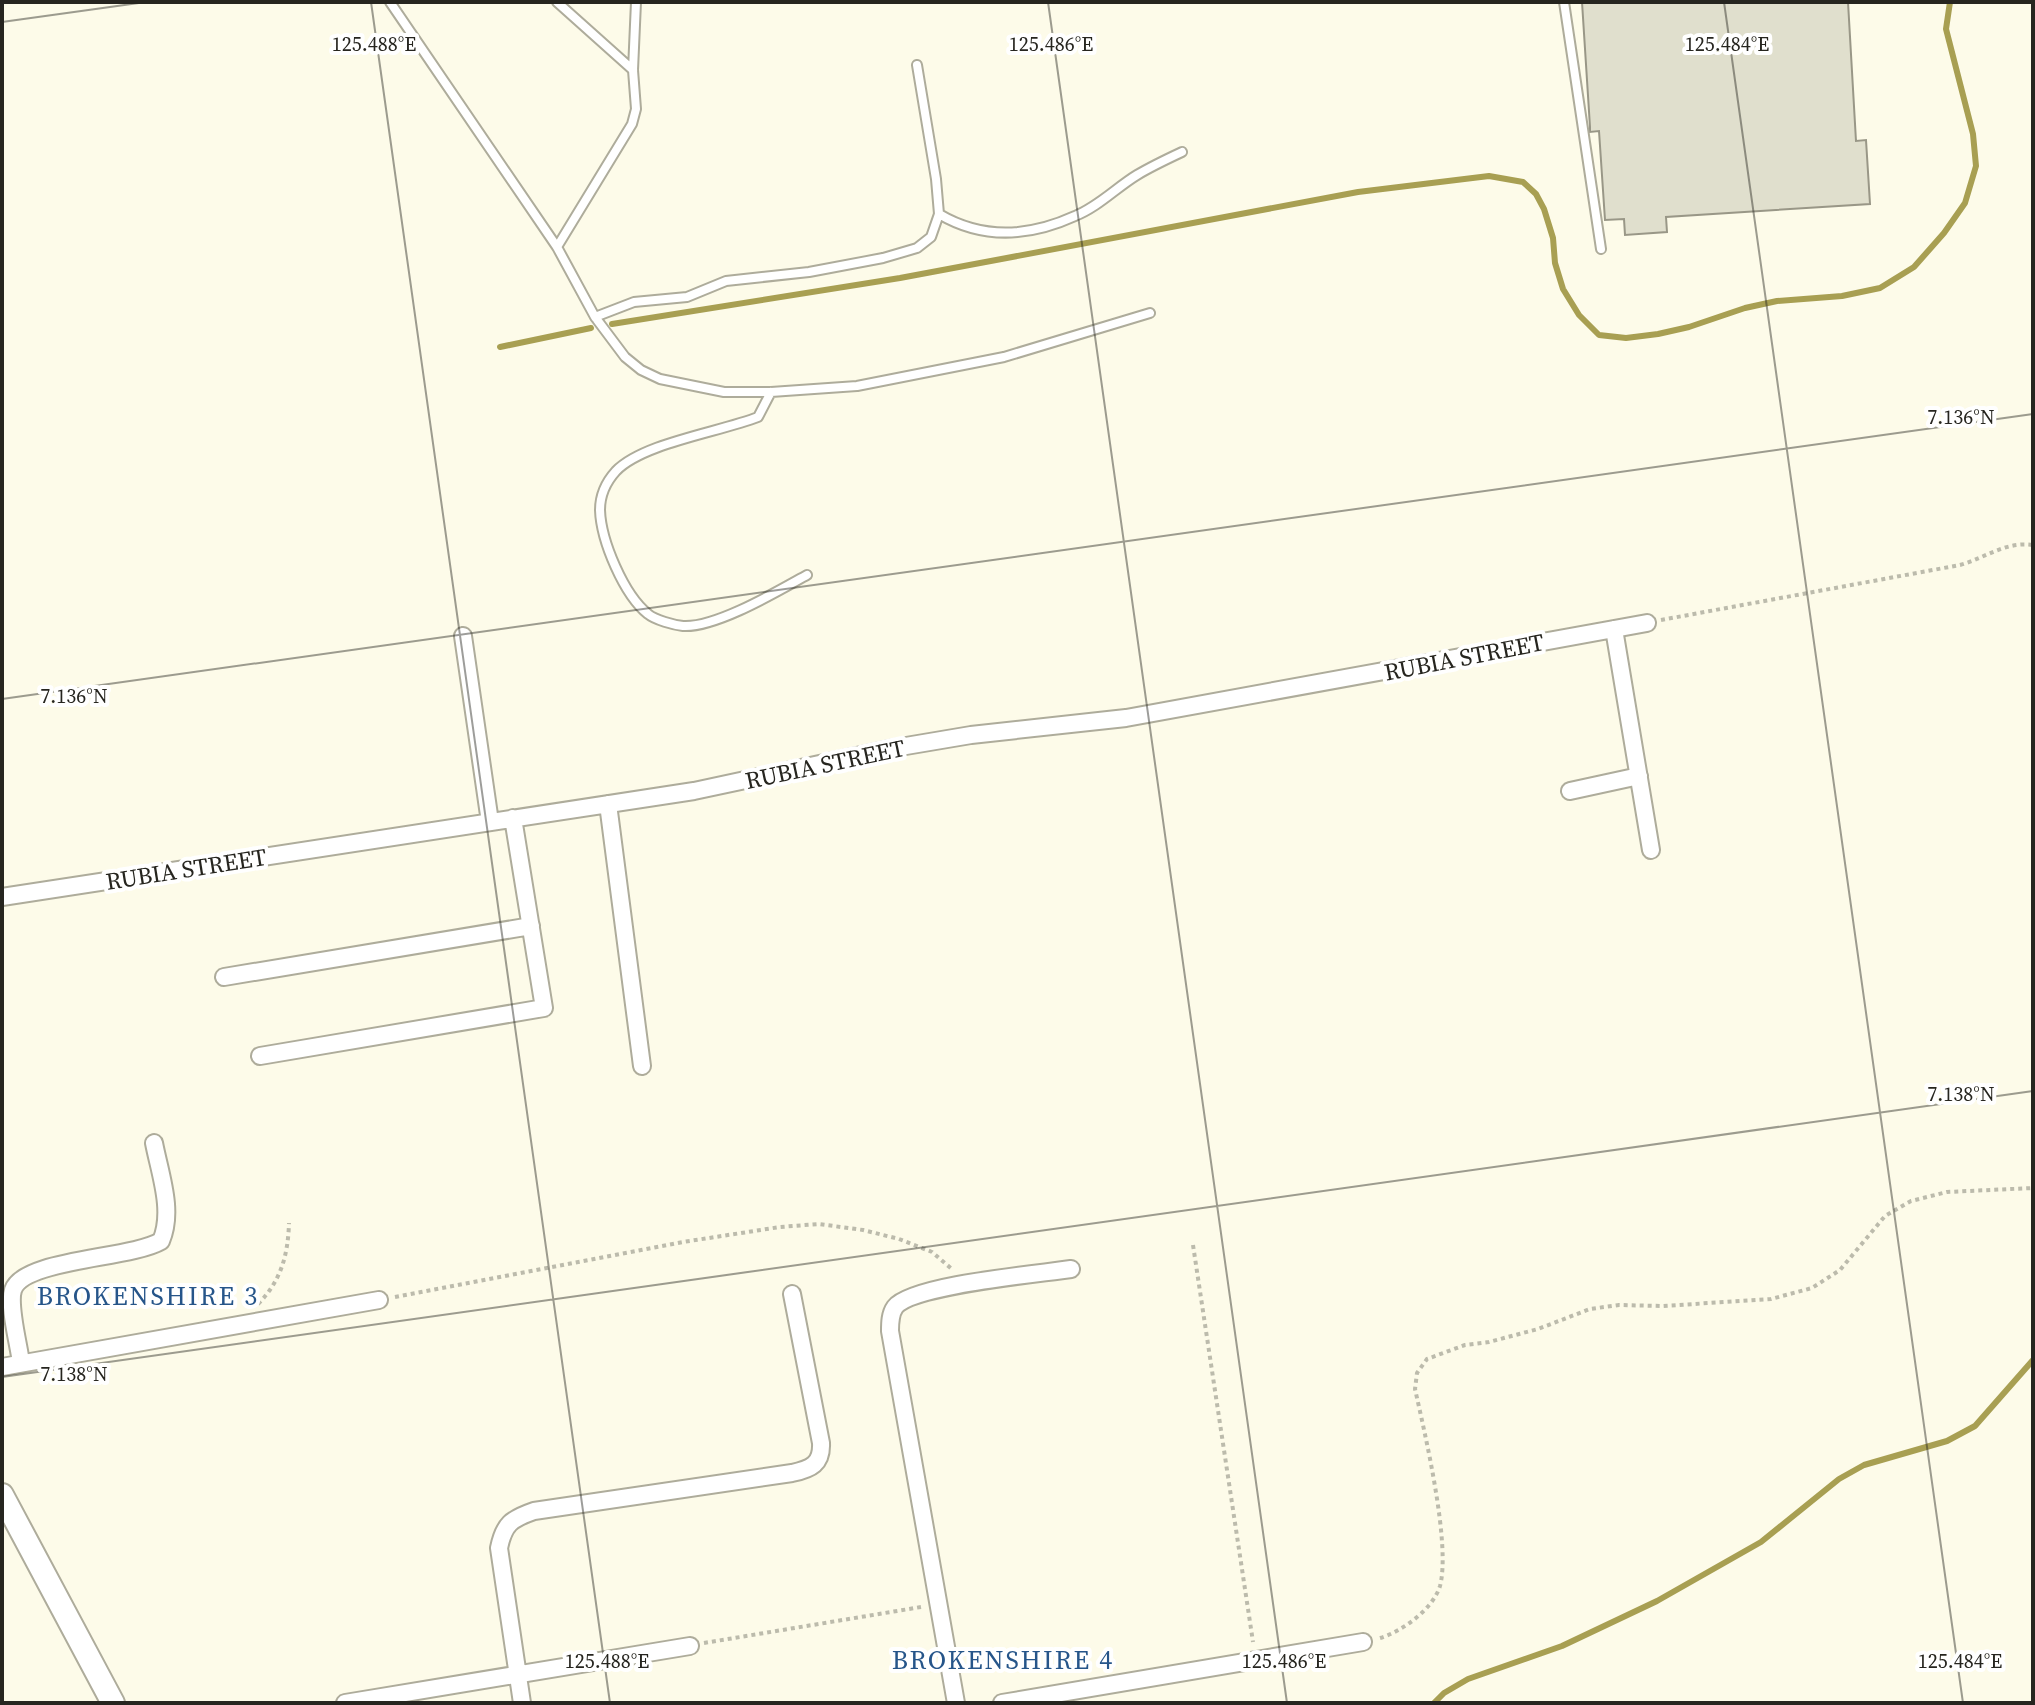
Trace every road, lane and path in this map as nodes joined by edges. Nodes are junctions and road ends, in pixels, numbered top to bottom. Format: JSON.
{"nodes":[{"id":1,"x":390,"y":2,"type":"edge"},
{"id":2,"x":557,"y":2,"type":"edge"},
{"id":3,"x":636,"y":2,"type":"edge"},
{"id":4,"x":1564,"y":2,"type":"edge"},
{"id":5,"x":917,"y":65,"type":"dead end"},
{"id":6,"x":633,"y":70,"type":"junction"},
{"id":7,"x":1182,"y":152,"type":"dead end"},
{"id":8,"x":939,"y":214,"type":"junction"},
{"id":9,"x":557,"y":247,"type":"junction"},
{"id":10,"x":1601,"y":249,"type":"dead end"},
{"id":11,"x":1150,"y":313,"type":"dead end"},
{"id":12,"x":595,"y":317,"type":"junction"},
{"id":13,"x":771,"y":392,"type":"junction"},
{"id":14,"x":2033,"y":545,"type":"edge"},
{"id":15,"x":807,"y":575,"type":"dead end"},
{"id":16,"x":1647,"y":623,"type":"joint"},
{"id":17,"x":1614,"y":629,"type":"junction"},
{"id":18,"x":463,"y":636,"type":"dead end"},
{"id":19,"x":1639,"y":776,"type":"junction"},
{"id":20,"x":1570,"y":791,"type":"dead end"},
{"id":21,"x":608,"y":804,"type":"junction"},
{"id":22,"x":513,"y":818,"type":"junction"},
{"id":23,"x":490,"y":822,"type":"junction"},
{"id":24,"x":1651,"y":850,"type":"dead end"},
{"id":25,"x":2,"y":897,"type":"edge"},
{"id":26,"x":531,"y":926,"type":"junction"},
{"id":27,"x":224,"y":977,"type":"dead end"},
{"id":28,"x":260,"y":1056,"type":"dead end"},
{"id":29,"x":642,"y":1066,"type":"dead end"},
{"id":30,"x":154,"y":1143,"type":"dead end"},
{"id":31,"x":2033,"y":1188,"type":"edge"},
{"id":32,"x":289,"y":1223,"type":"dead end"},
{"id":33,"x":1193,"y":1245,"type":"dead end"},
{"id":34,"x":1071,"y":1269,"type":"dead end"},
{"id":35,"x":970,"y":1284,"type":"junction"},
{"id":36,"x":792,"y":1294,"type":"dead end"},
{"id":37,"x":379,"y":1300,"type":"joint"},
{"id":38,"x":236,"y":1325,"type":"junction"},
{"id":39,"x":21,"y":1363,"type":"junction"},
{"id":40,"x":2,"y":1367,"type":"edge"},
{"id":41,"x":2,"y":1495,"type":"edge"},
{"id":42,"x":939,"y":1604,"type":"junction"},
{"id":43,"x":1363,"y":1642,"type":"joint"},
{"id":44,"x":690,"y":1646,"type":"joint"},
{"id":45,"x":1256,"y":1660,"type":"junction"},
{"id":46,"x":517,"y":1674,"type":"junction"},
{"id":47,"x":113,"y":1703,"type":"edge"},
{"id":48,"x":345,"y":1703,"type":"edge"},
{"id":49,"x":522,"y":1703,"type":"edge"},
{"id":50,"x":956,"y":1703,"type":"edge"},
{"id":51,"x":1002,"y":1703,"type":"edge"}],
"edges":[{"from":1,"to":9,"type":"lane"},
{"from":2,"to":6,"type":"lane"},
{"from":3,"to":6,"type":"lane"},
{"from":4,"to":10,"type":"lane"},
{"from":5,"to":8,"type":"lane"},
{"from":6,"to":9,"type":"lane"},
{"from":7,"to":8,"type":"lane"},
{"from":8,"to":12,"type":"lane"},
{"from":9,"to":12,"type":"lane"},
{"from":11,"to":13,"type":"lane"},
{"from":12,"to":13,"type":"lane"},
{"from":13,"to":15,"type":"lane"},
{"from":14,"to":16,"type":"path"},
{"from":16,"to":17,"type":"street","name":"RUBIA STREET"},
{"from":17,"to":19,"type":"street"},
{"from":17,"to":21,"type":"street","name":"RUBIA STREET"},
{"from":18,"to":23,"type":"street"},
{"from":19,"to":20,"type":"street"},
{"from":19,"to":24,"type":"street"},
{"from":21,"to":22,"type":"street","name":"RUBIA STREET"},
{"from":21,"to":29,"type":"street"},
{"from":22,"to":23,"type":"street","name":"RUBIA STREET"},
{"from":22,"to":26,"type":"street"},
{"from":23,"to":25,"type":"street","name":"RUBIA STREET"},
{"from":26,"to":27,"type":"street"},
{"from":26,"to":28,"type":"street"},
{"from":30,"to":39,"type":"street"},
{"from":31,"to":43,"type":"path"},
{"from":32,"to":38,"type":"path"},
{"from":33,"to":45,"type":"path"},
{"from":34,"to":35,"type":"street"},
{"from":35,"to":37,"type":"path"},
{"from":35,"to":42,"type":"street"},
{"from":36,"to":46,"type":"street"},
{"from":37,"to":38,"type":"street"},
{"from":38,"to":39,"type":"street"},
{"from":39,"to":40,"type":"street"},
{"from":41,"to":47,"type":"street"},
{"from":42,"to":44,"type":"path"},
{"from":42,"to":50,"type":"street"},
{"from":43,"to":45,"type":"street"},
{"from":44,"to":46,"type":"street"},
{"from":45,"to":51,"type":"street"},
{"from":46,"to":48,"type":"street"},
{"from":46,"to":49,"type":"street"}]}
